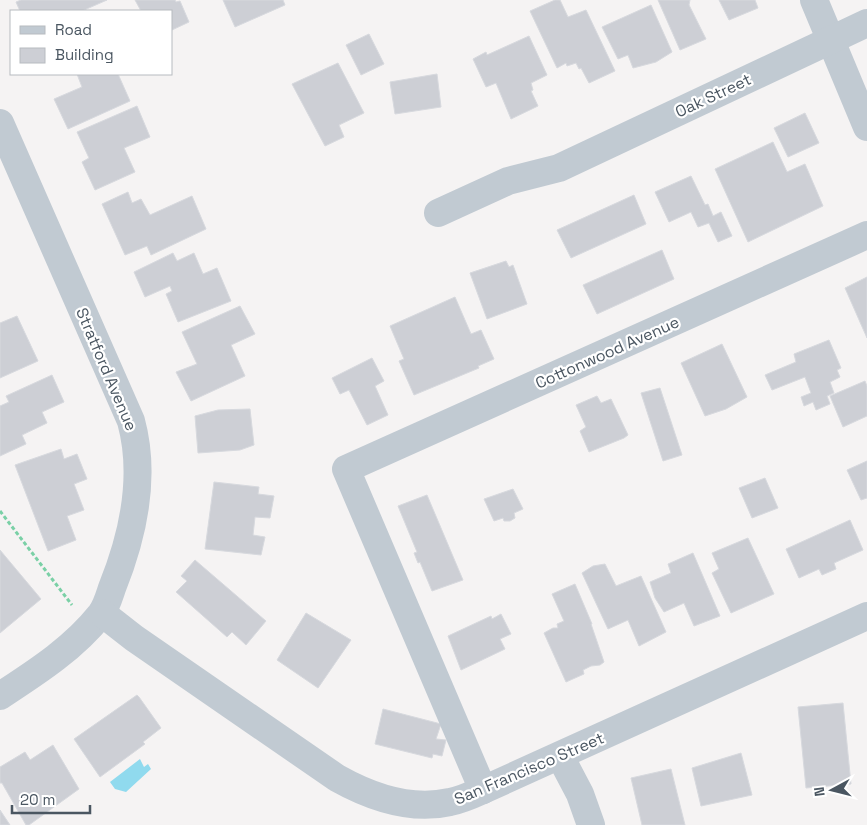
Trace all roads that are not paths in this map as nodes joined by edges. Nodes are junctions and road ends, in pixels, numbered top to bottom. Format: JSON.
{"nodes":[{"id":1,"x":814,"y":0,"type":"edge"},
{"id":2,"x":867,"y":23,"type":"edge"},
{"id":3,"x":832,"y":40,"type":"junction"},
{"id":4,"x":0,"y":123,"type":"edge"},
{"id":5,"x":867,"y":127,"type":"edge"},
{"id":6,"x":438,"y":213,"type":"dead end"},
{"id":7,"x":867,"y":235,"type":"edge"},
{"id":8,"x":102,"y":613,"type":"junction"},
{"id":9,"x":867,"y":616,"type":"edge"},
{"id":10,"x":0,"y":696,"type":"edge"},
{"id":11,"x":560,"y":756,"type":"junction"},
{"id":12,"x":483,"y":790,"type":"junction"},
{"id":13,"x":591,"y":825,"type":"edge"}],
"edges":[{"from":1,"to":3,"type":"street"},
{"from":2,"to":3,"type":"street","name":"Oak Street"},
{"from":3,"to":5,"type":"street"},
{"from":3,"to":6,"type":"street","name":"Oak Street"},
{"from":4,"to":8,"type":"street","name":"Stratford Avenue"},
{"from":7,"to":12,"type":"street","name":"Cottonwood Avenue"},
{"from":8,"to":10,"type":"street","name":"Stratford Avenue"},
{"from":8,"to":12,"type":"street","name":"San Francisco Street"},
{"from":9,"to":11,"type":"street","name":"San Francisco Street"},
{"from":11,"to":12,"type":"street","name":"San Francisco Street"},
{"from":11,"to":13,"type":"street"}]}
